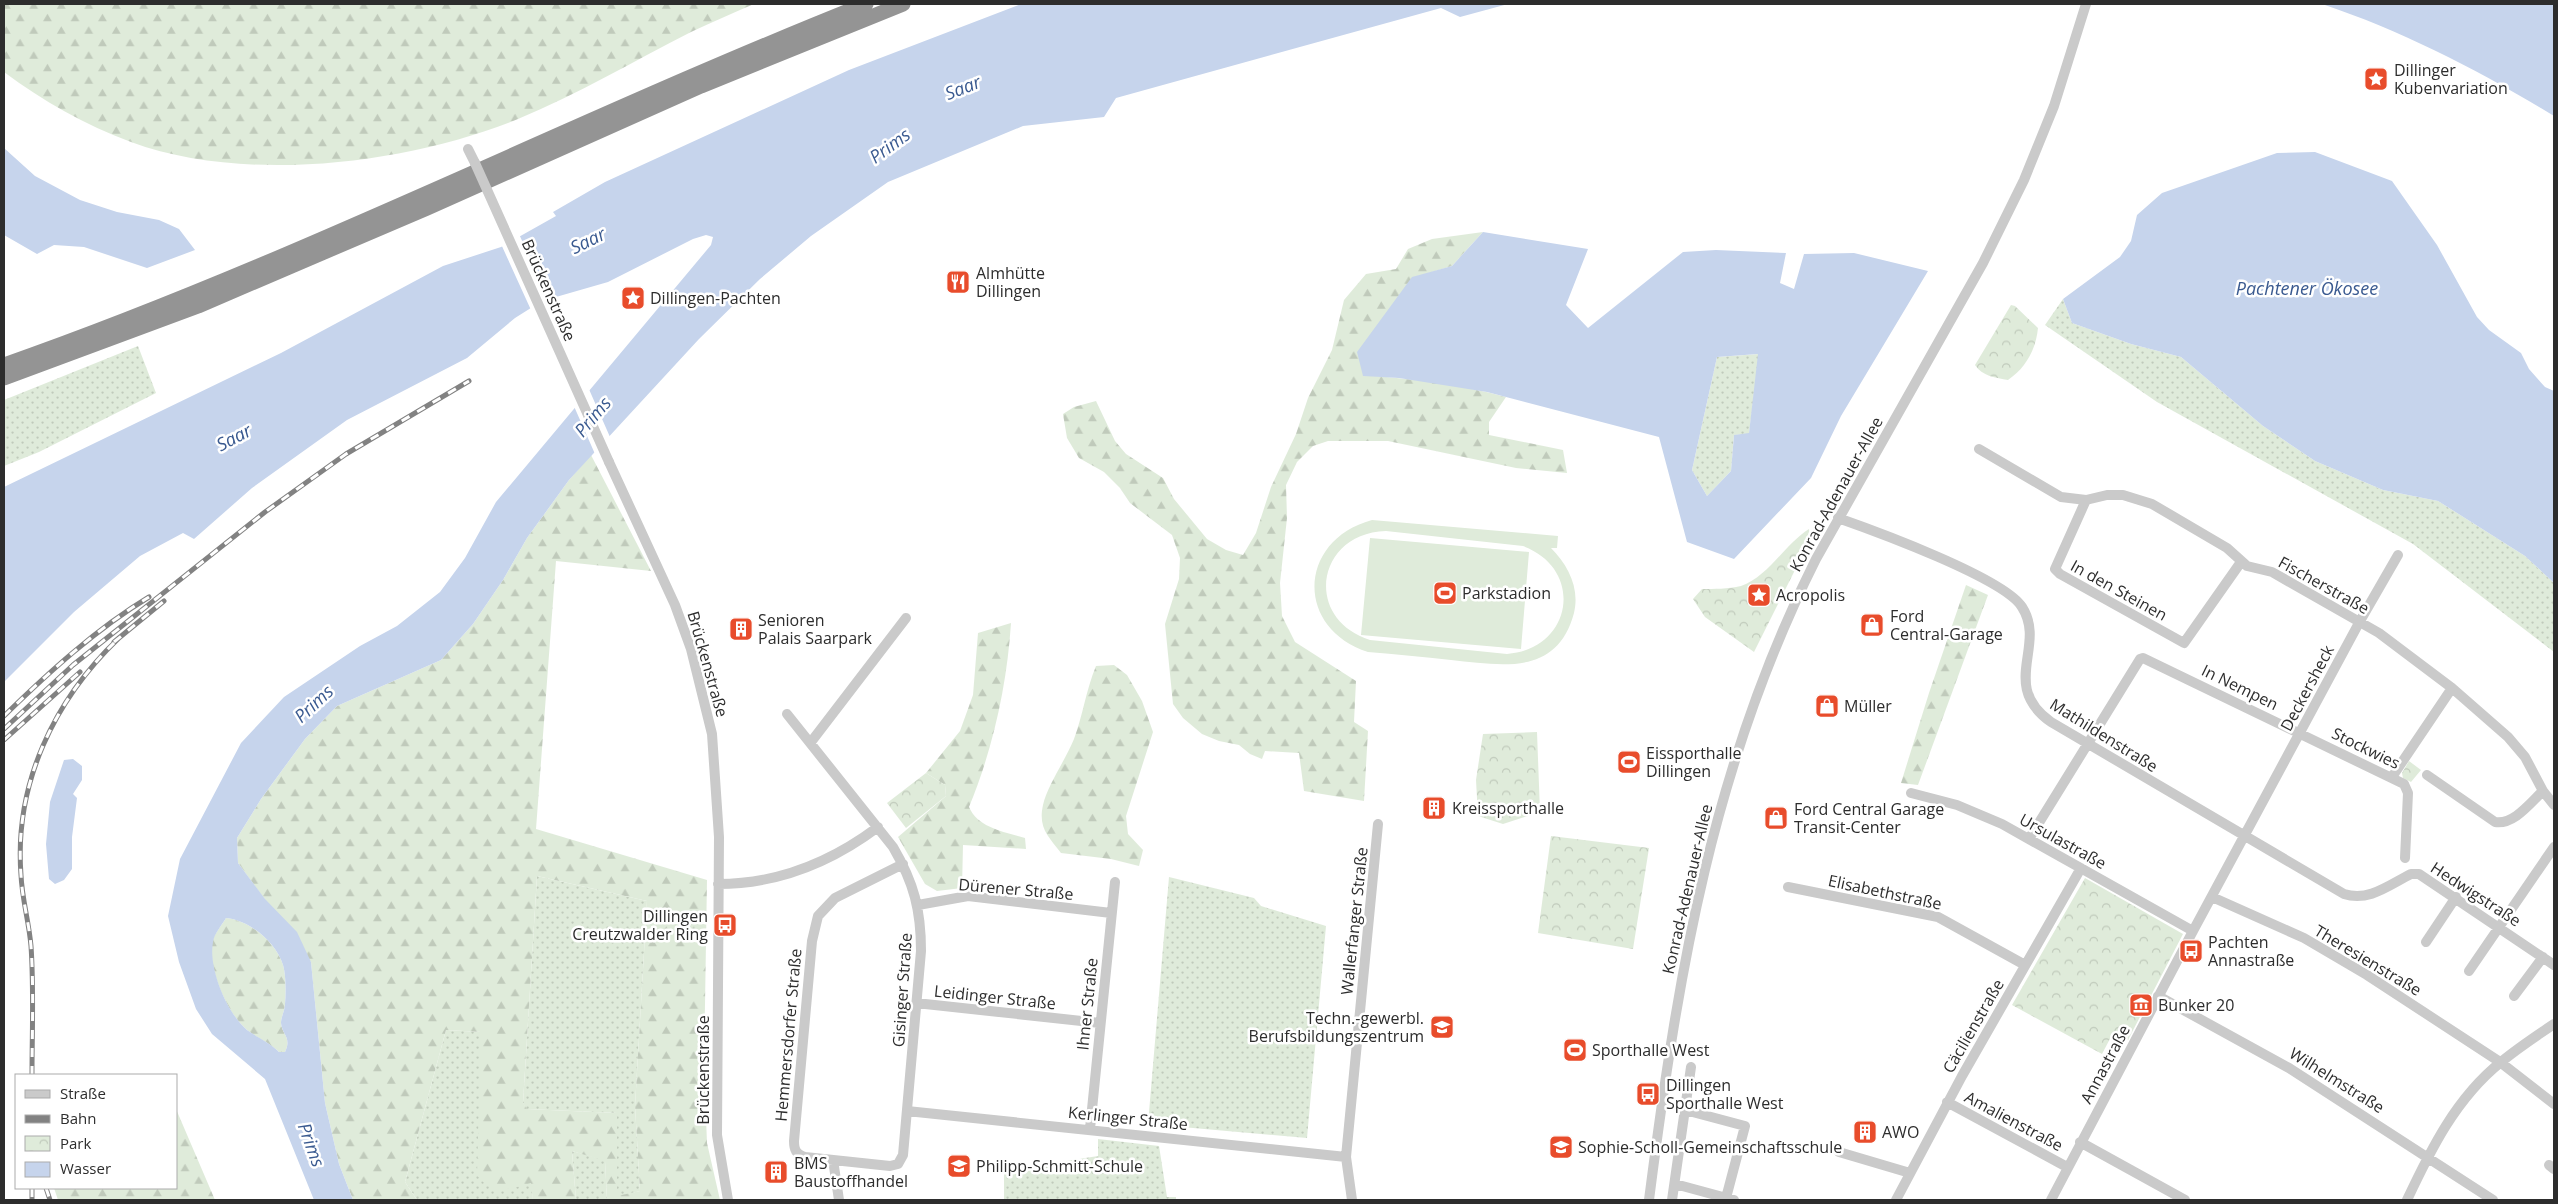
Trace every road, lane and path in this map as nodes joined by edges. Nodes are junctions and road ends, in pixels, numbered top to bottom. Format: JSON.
{"nodes":[{"id":1,"x":866,"y":4,"type":"edge"},
{"id":2,"x":903,"y":4,"type":"edge"},
{"id":3,"x":2086,"y":4,"type":"edge"},
{"id":4,"x":468,"y":149,"type":"dead end"},
{"id":5,"x":4,"y":365,"type":"edge"},
{"id":6,"x":4,"y":378,"type":"edge"},
{"id":7,"x":1980,"y":449,"type":"dead end"},
{"id":8,"x":2086,"y":500,"type":"junction"},
{"id":9,"x":1838,"y":518,"type":"junction"},
{"id":10,"x":2398,"y":555,"type":"dead end"},
{"id":11,"x":2241,"y":562,"type":"junction"},
{"id":12,"x":906,"y":618,"type":"dead end"},
{"id":13,"x":2360,"y":622,"type":"junction"},
{"id":14,"x":2452,"y":688,"type":"junction"},
{"id":15,"x":787,"y":714,"type":"dead end"},
{"id":16,"x":2300,"y":733,"type":"junction"},
{"id":17,"x":810,"y":742,"type":"junction"},
{"id":18,"x":2086,"y":744,"type":"junction"},
{"id":19,"x":2427,"y":775,"type":"dead end"},
{"id":20,"x":2392,"y":776,"type":"junction"},
{"id":21,"x":2543,"y":791,"type":"junction"},
{"id":22,"x":1911,"y":793,"type":"dead end"},
{"id":23,"x":2554,"y":805,"type":"edge"},
{"id":24,"x":1378,"y":824,"type":"dead end"},
{"id":25,"x":878,"y":827,"type":"junction"},
{"id":26,"x":2244,"y":837,"type":"junction"},
{"id":27,"x":2030,"y":839,"type":"junction"},
{"id":28,"x":2554,"y":847,"type":"edge"},
{"id":29,"x":2405,"y":858,"type":"dead end"},
{"id":30,"x":903,"y":864,"type":"junction"},
{"id":31,"x":2080,"y":868,"type":"junction"},
{"id":32,"x":1115,"y":882,"type":"dead end"},
{"id":33,"x":718,"y":884,"type":"junction"},
{"id":34,"x":1788,"y":887,"type":"dead end"},
{"id":35,"x":2212,"y":896,"type":"junction"},
{"id":36,"x":2456,"y":897,"type":"junction"},
{"id":37,"x":918,"y":905,"type":"junction"},
{"id":38,"x":1111,"y":913,"type":"junction"},
{"id":39,"x":2500,"y":927,"type":"junction"},
{"id":40,"x":2193,"y":930,"type":"junction"},
{"id":41,"x":2426,"y":942,"type":"dead end"},
{"id":42,"x":2550,"y":960,"type":"edge"},
{"id":43,"x":2025,"y":964,"type":"junction"},
{"id":44,"x":2468,"y":971,"type":"dead end"},
{"id":45,"x":2158,"y":996,"type":"junction"},
{"id":46,"x":2514,"y":996,"type":"dead end"},
{"id":47,"x":916,"y":1004,"type":"junction"},
{"id":48,"x":1100,"y":1023,"type":"junction"},
{"id":49,"x":2554,"y":1024,"type":"edge"},
{"id":50,"x":2500,"y":1062,"type":"junction"},
{"id":51,"x":1691,"y":1067,"type":"dead end"},
{"id":52,"x":1947,"y":1102,"type":"junction"},
{"id":53,"x":2554,"y":1104,"type":"edge"},
{"id":54,"x":1685,"y":1110,"type":"junction"},
{"id":55,"x":907,"y":1111,"type":"junction"},
{"id":56,"x":1090,"y":1129,"type":"junction"},
{"id":57,"x":2080,"y":1142,"type":"junction"},
{"id":58,"x":1839,"y":1152,"type":"dead end"},
{"id":59,"x":1346,"y":1157,"type":"junction"},
{"id":60,"x":2428,"y":1157,"type":"junction"},
{"id":61,"x":833,"y":1160,"type":"junction"},
{"id":62,"x":898,"y":1164,"type":"joint"},
{"id":63,"x":2067,"y":1167,"type":"junction"},
{"id":64,"x":1910,"y":1173,"type":"junction"},
{"id":65,"x":1675,"y":1184,"type":"junction"},
{"id":66,"x":1730,"y":1199,"type":"edge"},
{"id":67,"x":728,"y":1200,"type":"edge"},
{"id":68,"x":839,"y":1200,"type":"edge"},
{"id":69,"x":1352,"y":1200,"type":"edge"},
{"id":70,"x":1649,"y":1200,"type":"edge"},
{"id":71,"x":1672,"y":1200,"type":"edge"},
{"id":72,"x":1896,"y":1200,"type":"edge"},
{"id":73,"x":2051,"y":1200,"type":"edge"},
{"id":74,"x":2185,"y":1200,"type":"edge"},
{"id":75,"x":2407,"y":1200,"type":"edge"},
{"id":76,"x":2493,"y":1200,"type":"edge"}],
"edges":[{"from":1,"to":5,"type":"highway"},
{"from":2,"to":6,"type":"highway"},
{"from":3,"to":9,"type":"street","name":"Konrad-Adenauer-Allee"},
{"from":4,"to":33,"type":"street","name":"Brückenstraße","bridge":true},
{"from":7,"to":8,"type":"street","name":"Fischerstraße"},
{"from":8,"to":11,"type":"street","name":"Fischerstraße"},
{"from":8,"to":11,"type":"street","name":"In den Steinen"},
{"from":9,"to":18,"type":"street","name":"Mathildenstraße"},
{"from":9,"to":70,"type":"street","name":"Konrad-Adenauer-Allee"},
{"from":10,"to":13,"type":"street","name":"Deckersheck"},
{"from":11,"to":13,"type":"street","name":"Fischerstraße"},
{"from":12,"to":17,"type":"street"},
{"from":13,"to":14,"type":"street","name":"Fischerstraße"},
{"from":13,"to":16,"type":"street","name":"Deckersheck"},
{"from":14,"to":20,"type":"street"},
{"from":14,"to":21,"type":"street","name":"Fischerstraße"},
{"from":15,"to":17,"type":"street","name":"Gisinger Straße"},
{"from":16,"to":18,"type":"street","name":"In Nempen"},
{"from":16,"to":20,"type":"street","name":"Stockwies"},
{"from":16,"to":26,"type":"street","name":"Deckersheck"},
{"from":17,"to":25,"type":"street","name":"Gisinger Straße"},
{"from":18,"to":26,"type":"street","name":"Mathildenstraße"},
{"from":18,"to":27,"type":"street"},
{"from":19,"to":21,"type":"street"},
{"from":20,"to":29,"type":"street","name":"Stockwies"},
{"from":21,"to":23,"type":"street","name":"Fischerstraße"},
{"from":22,"to":27,"type":"street","name":"Ursulastraße"},
{"from":24,"to":59,"type":"street","name":"Wallerfanger Straße"},
{"from":25,"to":30,"type":"street","name":"Gisinger Straße"},
{"from":25,"to":33,"type":"street"},
{"from":26,"to":35,"type":"street","name":"Annastraße"},
{"from":26,"to":36,"type":"street","name":"Hedwigstraße"},
{"from":27,"to":31,"type":"street","name":"Ursulastraße"},
{"from":28,"to":39,"type":"street"},
{"from":30,"to":37,"type":"street","name":"Gisinger Straße"},
{"from":30,"to":61,"type":"street","name":"Hemmersdorfer Straße"},
{"from":31,"to":40,"type":"street","name":"Ursulastraße"},
{"from":31,"to":43,"type":"street","name":"Cäcilienstraße"},
{"from":32,"to":38,"type":"street","name":"Ihner Straße"},
{"from":33,"to":67,"type":"street","name":"Brückenstraße"},
{"from":34,"to":43,"type":"street","name":"Elisabethstraße"},
{"from":35,"to":40,"type":"street","name":"Annastraße"},
{"from":35,"to":50,"type":"street","name":"Theresienstraße"},
{"from":36,"to":39,"type":"street","name":"Hedwigstraße"},
{"from":36,"to":41,"type":"street"},
{"from":37,"to":38,"type":"street","name":"Dürener Straße"},
{"from":37,"to":47,"type":"street","name":"Gisinger Straße"},
{"from":38,"to":48,"type":"street","name":"Ihner Straße"},
{"from":39,"to":42,"type":"street","name":"Hedwigstraße"},
{"from":39,"to":44,"type":"street"},
{"from":40,"to":45,"type":"street","name":"Annastraße"},
{"from":42,"to":46,"type":"street"},
{"from":43,"to":52,"type":"street","name":"Cäcilienstraße"},
{"from":45,"to":57,"type":"street","name":"Annastraße"},
{"from":45,"to":60,"type":"street","name":"Wilhelmstraße"},
{"from":47,"to":48,"type":"street","name":"Leidinger Straße"},
{"from":47,"to":55,"type":"street","name":"Gisinger Straße"},
{"from":48,"to":56,"type":"street","name":"Ihner Straße"},
{"from":49,"to":50,"type":"street"},
{"from":50,"to":53,"type":"street","name":"Theresienstraße"},
{"from":50,"to":60,"type":"street"},
{"from":51,"to":54,"type":"street"},
{"from":52,"to":63,"type":"street","name":"Amalienstraße"},
{"from":52,"to":64,"type":"street","name":"Cäcilienstraße"},
{"from":54,"to":65,"type":"street"},
{"from":54,"to":66,"type":"street"},
{"from":55,"to":56,"type":"street","name":"Kerlinger Straße"},
{"from":55,"to":62,"type":"street","name":"Gisinger Straße"},
{"from":56,"to":59,"type":"street","name":"Kerlinger Straße"},
{"from":57,"to":63,"type":"street","name":"Annastraße"},
{"from":57,"to":74,"type":"street"},
{"from":58,"to":64,"type":"street"},
{"from":59,"to":69,"type":"street","name":"Wallerfanger Straße"},
{"from":60,"to":75,"type":"street"},
{"from":60,"to":76,"type":"street","name":"Wilhelmstraße"},
{"from":61,"to":62,"type":"street","name":"Hemmersdorfer Straße"},
{"from":61,"to":68,"type":"street"},
{"from":63,"to":73,"type":"street","name":"Annastraße"},
{"from":64,"to":72,"type":"street","name":"Cäcilienstraße"},
{"from":65,"to":66,"type":"street"},
{"from":65,"to":71,"type":"street"}]}
